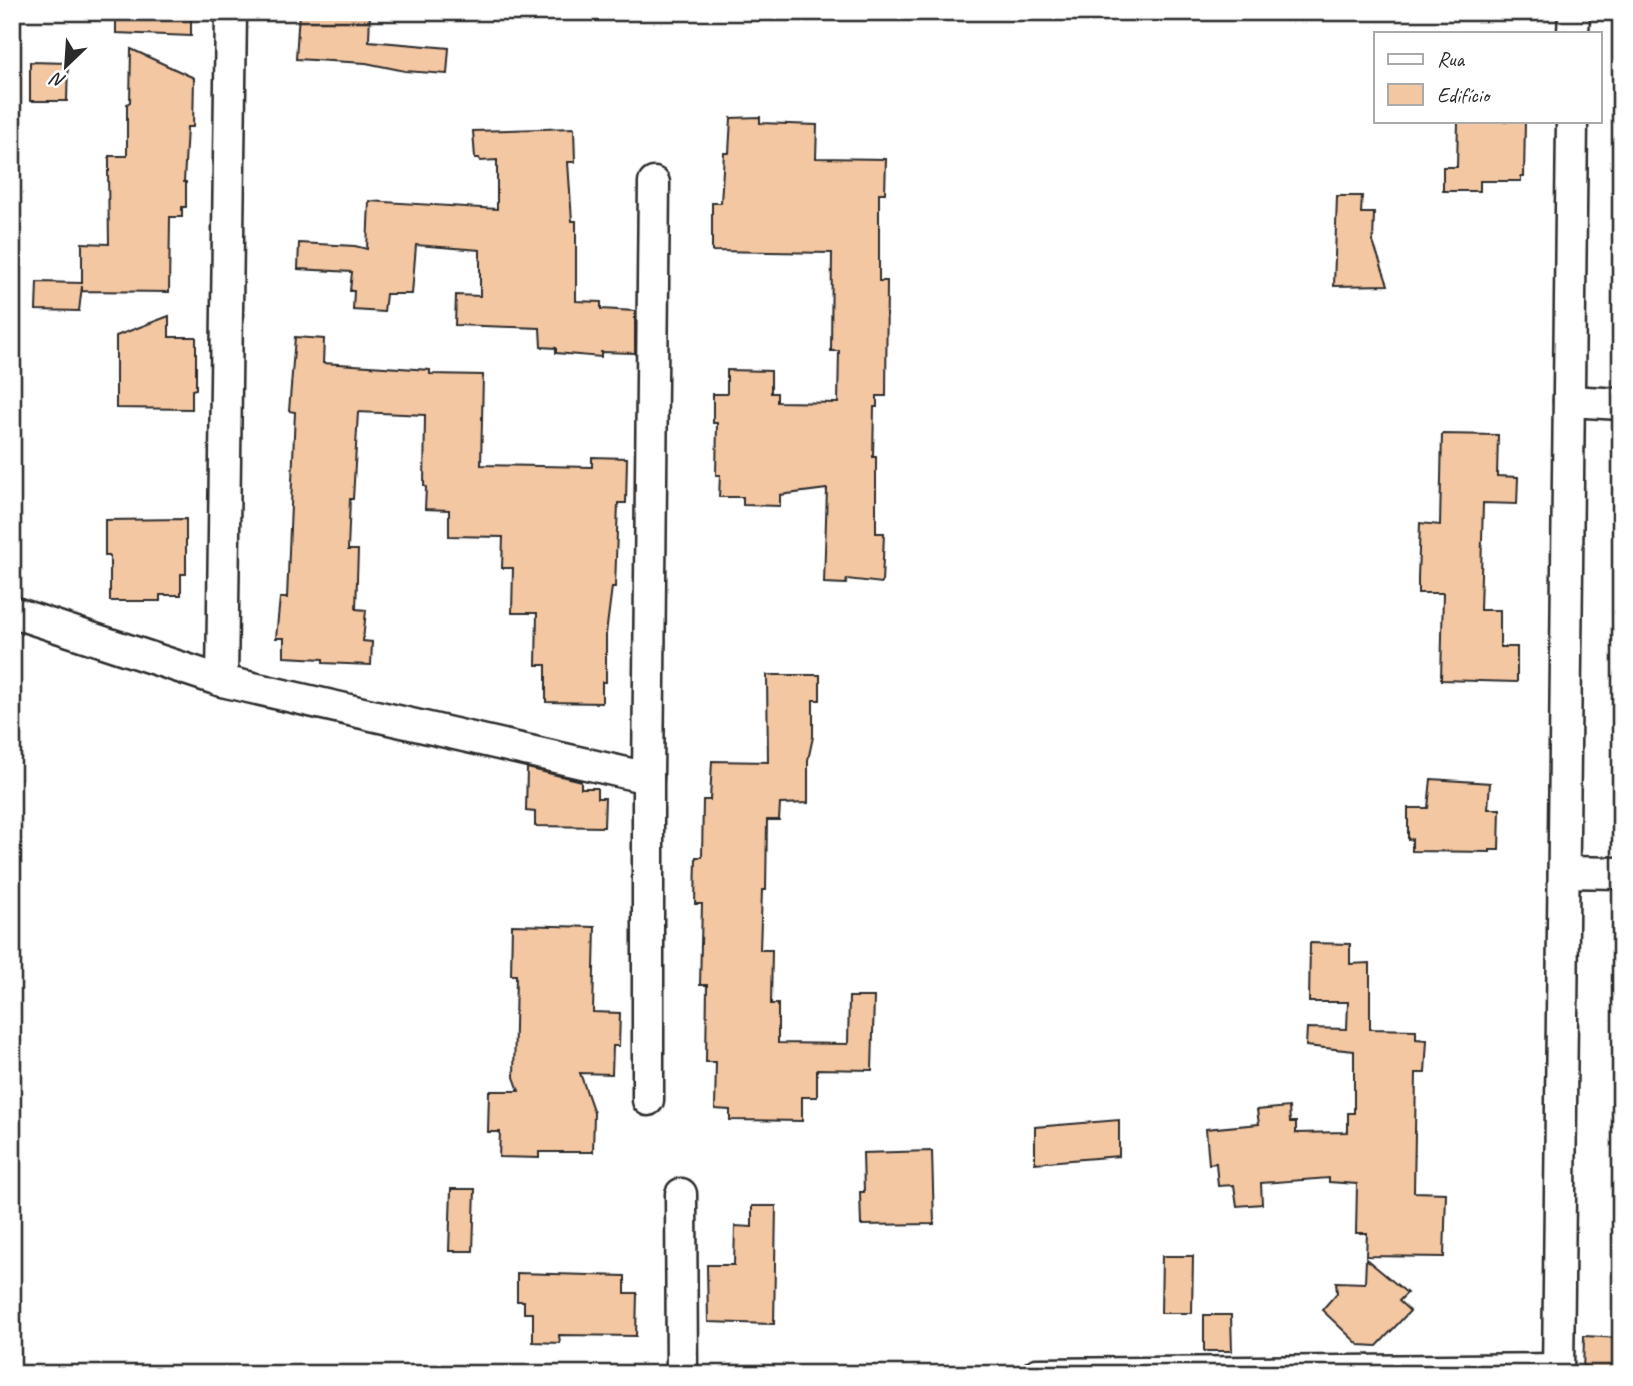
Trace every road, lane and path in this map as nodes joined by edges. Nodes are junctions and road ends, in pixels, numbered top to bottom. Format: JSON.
{"nodes":[{"id":1,"x":231,"y":12,"type":"edge"},
{"id":2,"x":1574,"y":12,"type":"edge"},
{"id":3,"x":1573,"y":32,"type":"edge"},
{"id":4,"x":1572,"y":122,"type":"edge"},
{"id":5,"x":654,"y":183,"type":"dead end"},
{"id":6,"x":1569,"y":401,"type":"junction"},
{"id":7,"x":1621,"y":404,"type":"edge"},
{"id":8,"x":12,"y":612,"type":"edge"},
{"id":9,"x":222,"y":681,"type":"junction"},
{"id":10,"x":649,"y":778,"type":"junction"},
{"id":11,"x":1564,"y":872,"type":"junction"},
{"id":12,"x":1621,"y":873,"type":"edge"},
{"id":13,"x":648,"y":1100,"type":"dead end"},
{"id":14,"x":681,"y":1194,"type":"dead end"},
{"id":15,"x":1558,"y":1371,"type":"edge"},
{"id":16,"x":682,"y":1374,"type":"edge"},
{"id":17,"x":1037,"y":1374,"type":"edge"}],
"edges":[{"from":1,"to":9,"type":"street"},
{"from":2,"to":3,"type":"street"},
{"from":4,"to":6,"type":"street"},
{"from":5,"to":10,"type":"street"},
{"from":6,"to":7,"type":"street"},
{"from":6,"to":11,"type":"street"},
{"from":8,"to":9,"type":"street"},
{"from":9,"to":10,"type":"street"},
{"from":10,"to":13,"type":"street"},
{"from":11,"to":12,"type":"street"},
{"from":11,"to":15,"type":"street"},
{"from":14,"to":16,"type":"street"},
{"from":15,"to":17,"type":"street"}]}
